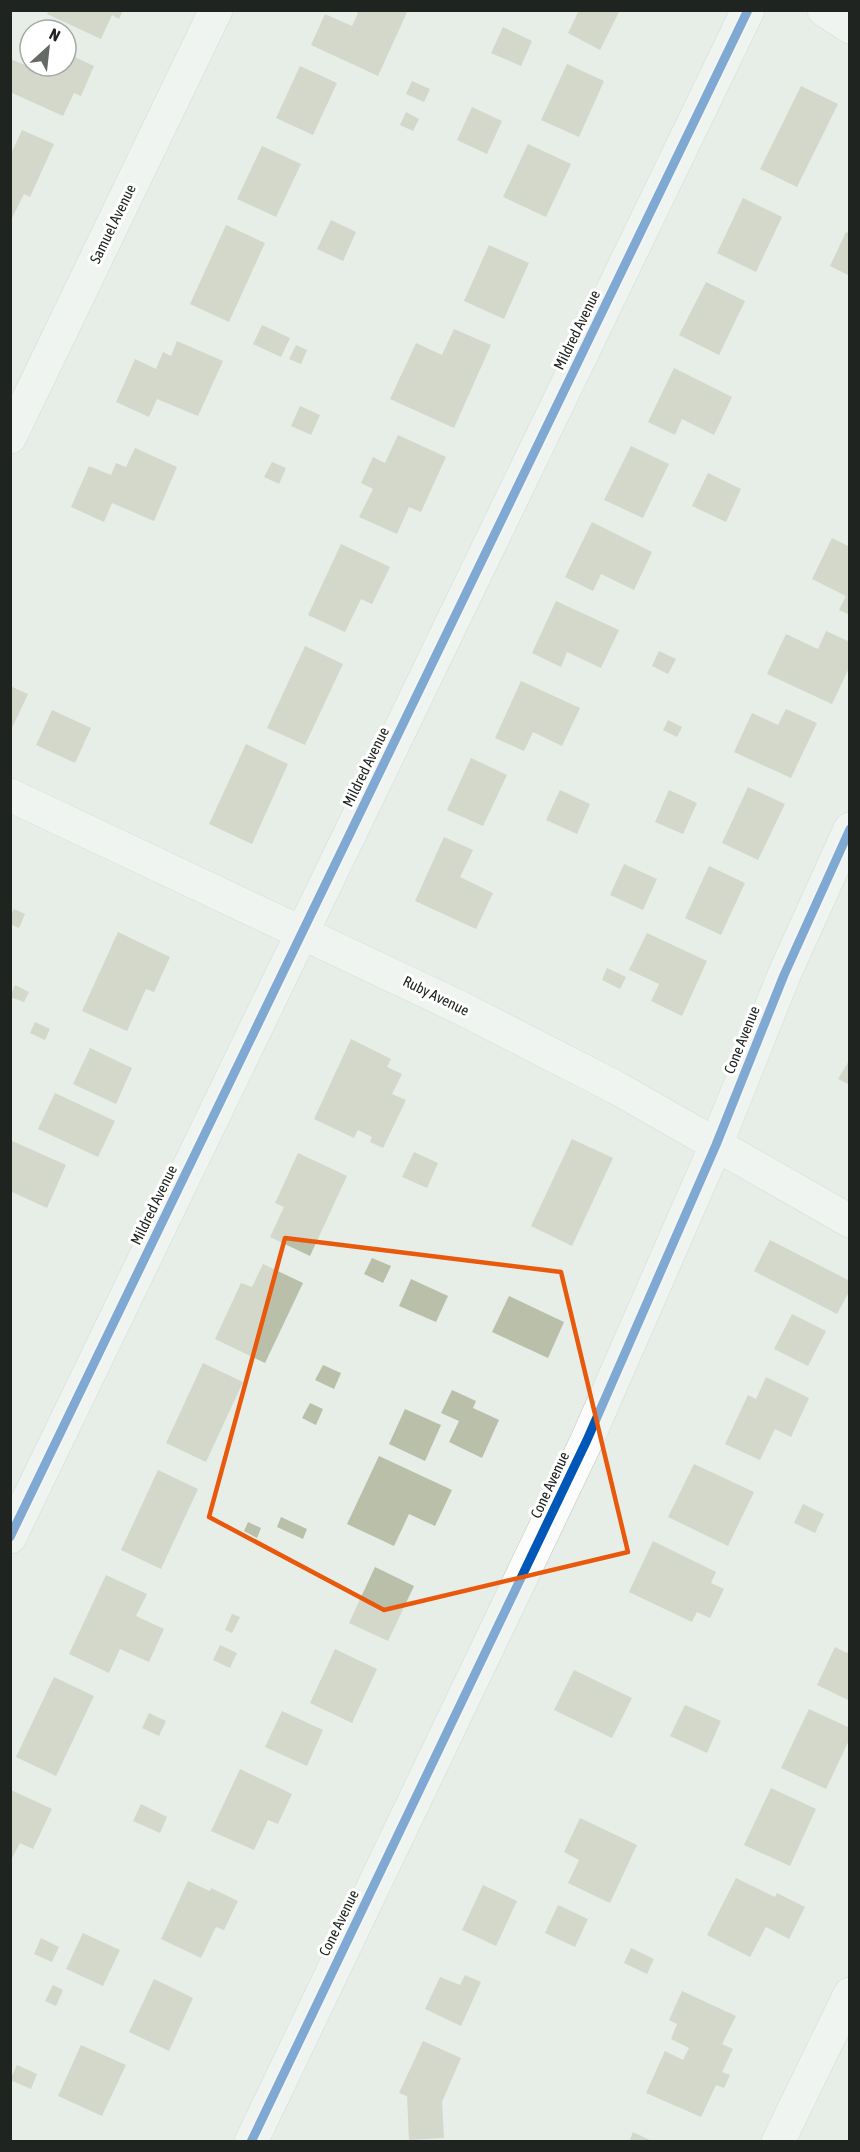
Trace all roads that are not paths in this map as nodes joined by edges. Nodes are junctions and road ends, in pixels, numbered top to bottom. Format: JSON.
{"nodes":[{"id":1,"x":216,"y":10,"type":"edge"},
{"id":2,"x":748,"y":10,"type":"edge"},
{"id":3,"x":824,"y":10,"type":"edge"},
{"id":4,"x":849,"y":27,"type":"edge"},
{"id":5,"x":10,"y":437,"type":"edge"},
{"id":6,"x":10,"y":795,"type":"edge"},
{"id":7,"x":849,"y":829,"type":"edge"},
{"id":8,"x":302,"y":932,"type":"junction"},
{"id":9,"x":716,"y":1145,"type":"junction"},
{"id":10,"x":849,"y":1221,"type":"edge"},
{"id":11,"x":10,"y":1537,"type":"edge"},
{"id":12,"x":849,"y":1994,"type":"edge"},
{"id":13,"x":250,"y":2142,"type":"edge"},
{"id":14,"x":778,"y":2142,"type":"edge"}],
"edges":[{"from":1,"to":5,"type":"street","name":"Samuel Avenue"},
{"from":2,"to":8,"type":"street","name":"Mildred Avenue"},
{"from":3,"to":4,"type":"street"},
{"from":6,"to":8,"type":"street","name":"Ruby Avenue"},
{"from":7,"to":9,"type":"street","name":"Cone Avenue"},
{"from":8,"to":9,"type":"street","name":"Ruby Avenue"},
{"from":8,"to":11,"type":"street","name":"Mildred Avenue"},
{"from":9,"to":10,"type":"street","name":"Ruby Avenue"},
{"from":9,"to":13,"type":"street","name":"Cone Avenue"},
{"from":12,"to":14,"type":"street"}]}
